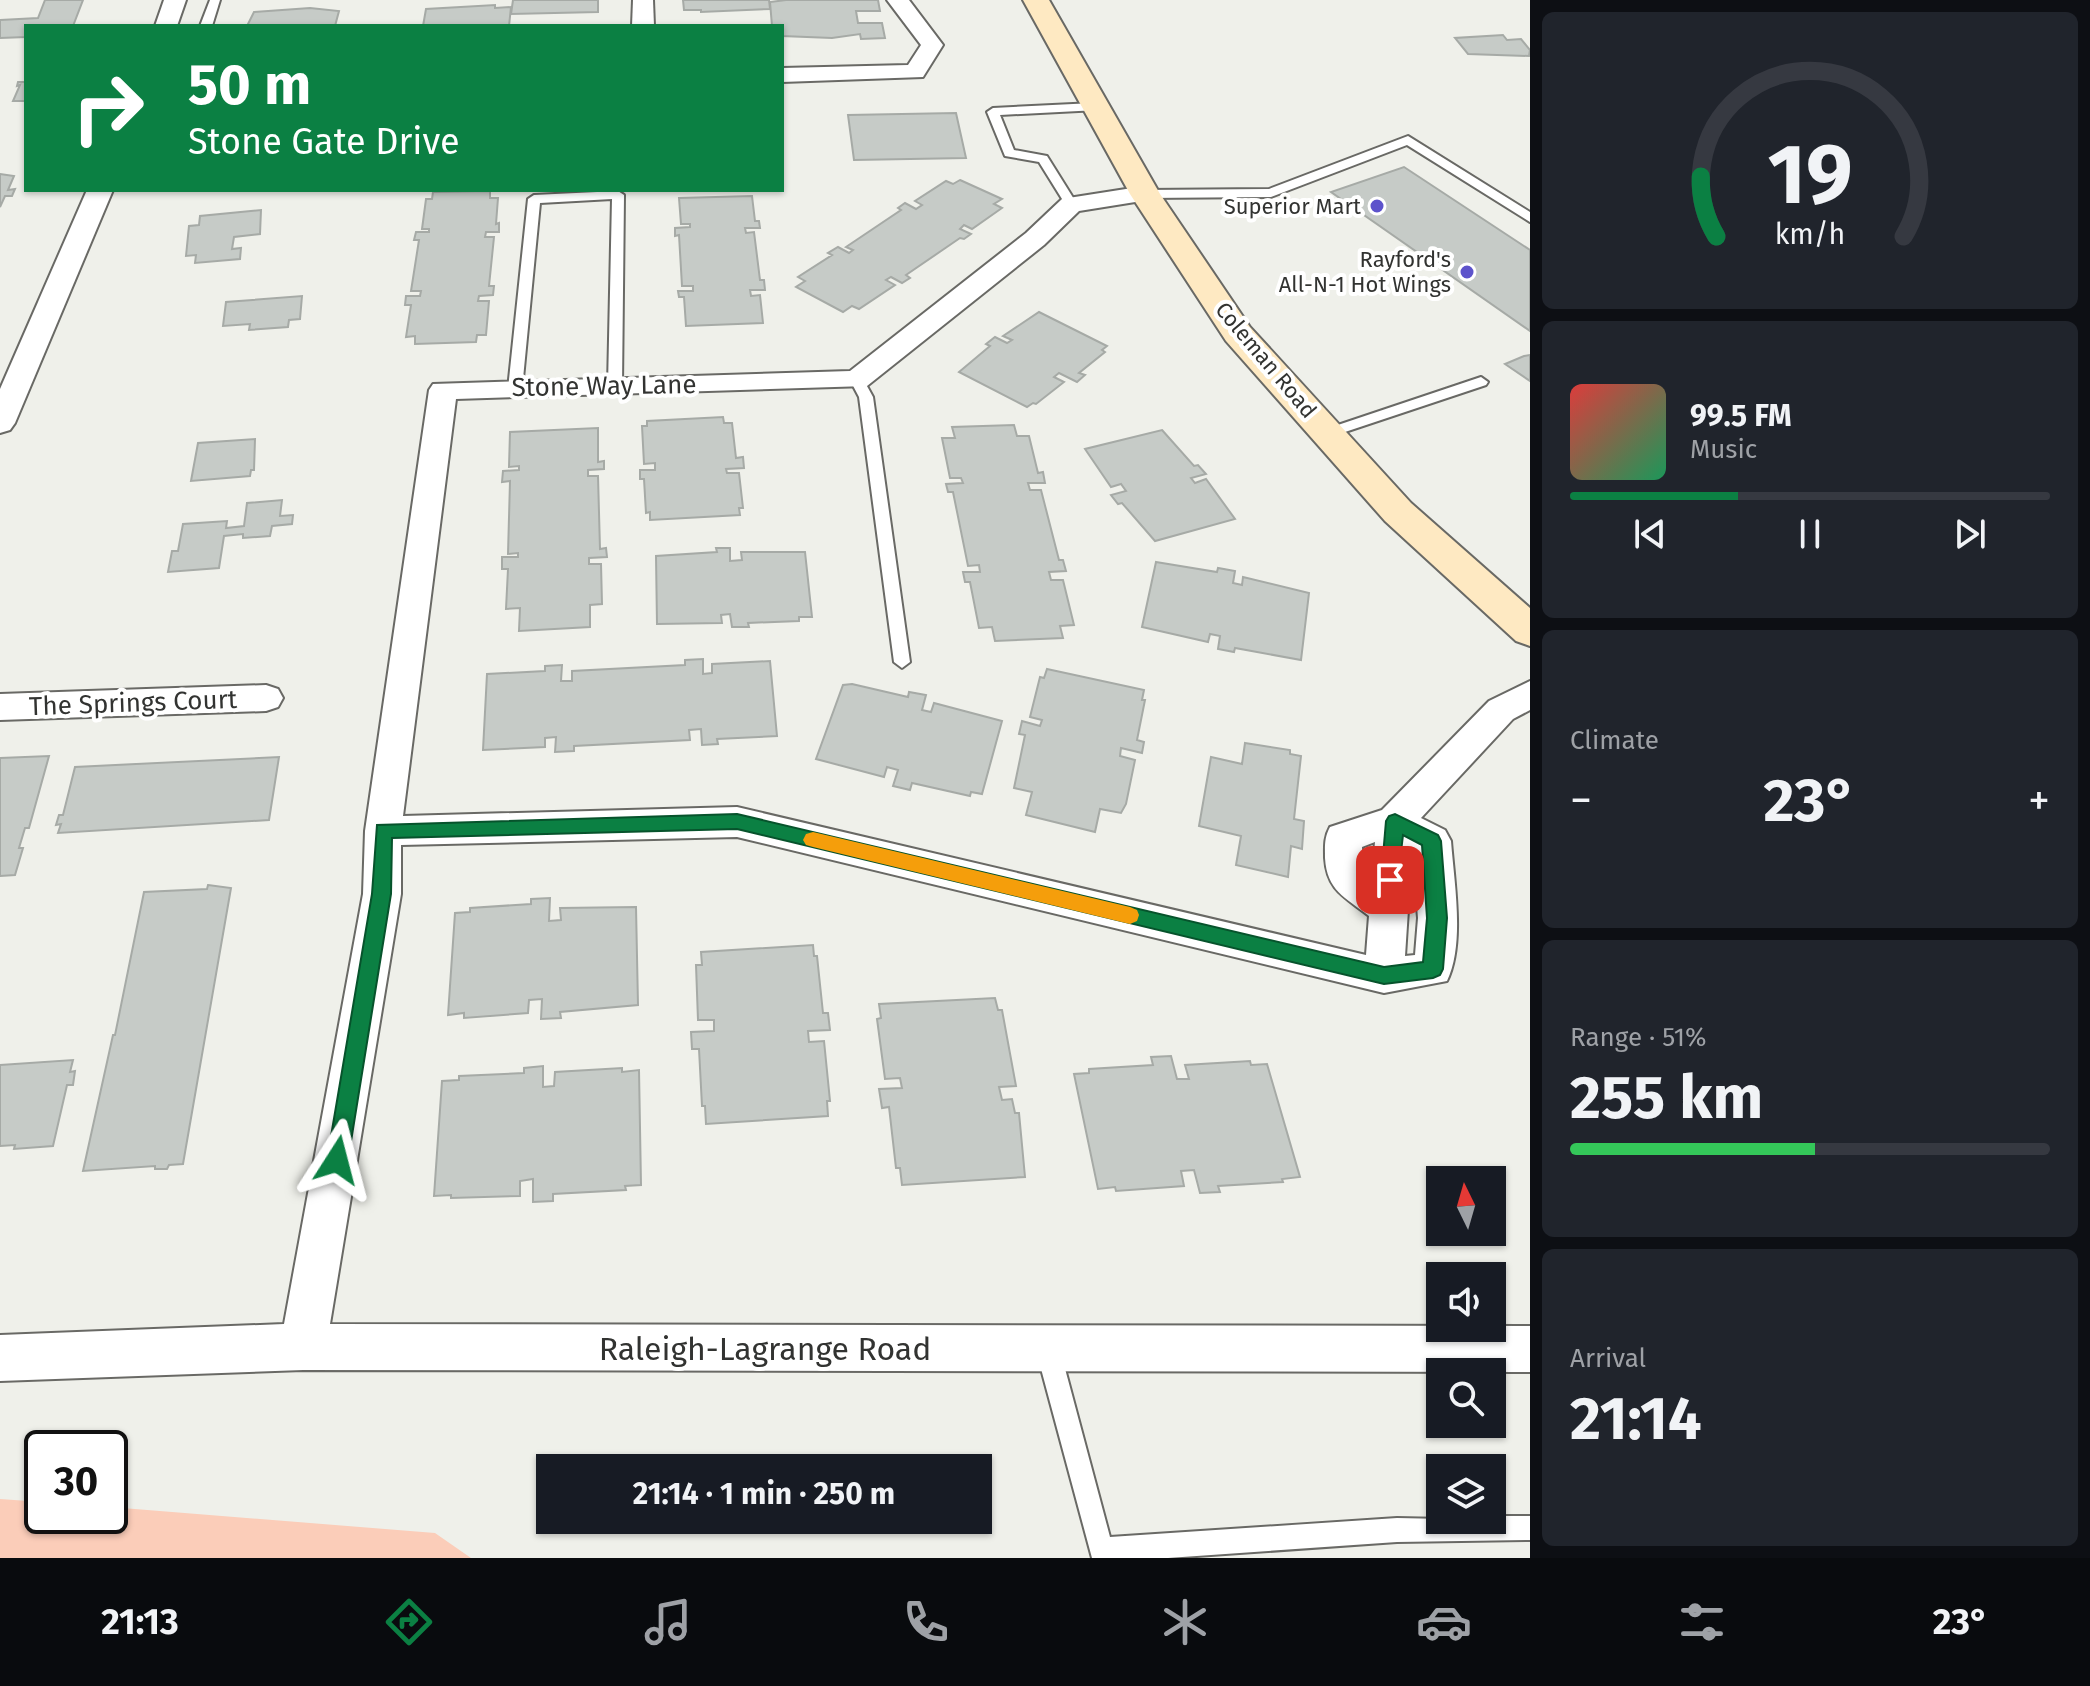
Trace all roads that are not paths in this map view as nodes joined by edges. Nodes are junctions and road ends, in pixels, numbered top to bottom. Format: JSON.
{"nodes":[{"id":1,"x":175,"y":0,"type":"edge"},
{"id":2,"x":215,"y":0,"type":"edge"},
{"id":3,"x":898,"y":0,"type":"edge"},
{"id":4,"x":1036,"y":0,"type":"edge"},
{"id":5,"x":643,"y":1,"type":"edge"},
{"id":6,"x":167,"y":24,"type":"edge"},
{"id":7,"x":207,"y":24,"type":"edge"},
{"id":8,"x":643,"y":24,"type":"edge"},
{"id":9,"x":784,"y":75,"type":"edge"},
{"id":10,"x":1094,"y":107,"type":"junction"},
{"id":11,"x":99,"y":192,"type":"edge"},
{"id":12,"x":1145,"y":194,"type":"junction"},
{"id":13,"x":1071,"y":204,"type":"junction"},
{"id":14,"x":1530,"y":218,"type":"edge"},
{"id":15,"x":857,"y":380,"type":"junction"},
{"id":16,"x":1481,"y":382,"type":"dead end"},
{"id":17,"x":615,"y":386,"type":"junction"},
{"id":18,"x":515,"y":389,"type":"junction"},
{"id":19,"x":0,"y":423,"type":"edge"},
{"id":20,"x":1328,"y":433,"type":"junction"},
{"id":21,"x":1524,"y":617,"type":"edge"},
{"id":22,"x":902,"y":662,"type":"dead end"},
{"id":23,"x":1530,"y":694,"type":"edge"},
{"id":24,"x":266,"y":698,"type":"dead end"},
{"id":25,"x":0,"y":707,"type":"edge"},
{"id":26,"x":1395,"y":821,"type":"junction"},
{"id":27,"x":383,"y":831,"type":"junction"},
{"id":28,"x":1388,"y":909,"type":"junction"},
{"id":29,"x":1384,"y":976,"type":"junction"},
{"id":30,"x":303,"y":1347,"type":"junction"},
{"id":31,"x":1530,"y":1349,"type":"edge"},
{"id":32,"x":1048,"y":1350,"type":"junction"},
{"id":33,"x":0,"y":1358,"type":"edge"},
{"id":34,"x":1530,"y":1528,"type":"edge"},
{"id":35,"x":1103,"y":1554,"type":"edge"}],
"edges":[{"from":1,"to":6,"type":"street"},
{"from":2,"to":7,"type":"lane"},
{"from":3,"to":9,"type":"street"},
{"from":4,"to":10,"type":"main road","name":"Coleman Road"},
{"from":5,"to":8,"type":"street"},
{"from":10,"to":12,"type":"main road","name":"Coleman Road"},
{"from":10,"to":13,"type":"lane"},
{"from":11,"to":19,"type":"street"},
{"from":12,"to":13,"type":"street"},
{"from":12,"to":14,"type":"lane"},
{"from":12,"to":20,"type":"main road","name":"Coleman Road"},
{"from":13,"to":15,"type":"street"},
{"from":15,"to":17,"type":"street","name":"Stone Way Lane"},
{"from":15,"to":22,"type":"lane"},
{"from":16,"to":20,"type":"lane"},
{"from":17,"to":18,"type":"street","name":"Stone Way Lane"},
{"from":17,"to":18,"type":"lane"},
{"from":18,"to":27,"type":"street","name":"Stone Way Lane"},
{"from":20,"to":21,"type":"main road","name":"Coleman Road"},
{"from":23,"to":26,"type":"street"},
{"from":24,"to":25,"type":"street","name":"The Springs Court"},
{"from":26,"to":28,"type":"street"},
{"from":26,"to":28,"type":"street"},
{"from":26,"to":29,"type":"street"},
{"from":27,"to":29,"type":"street"},
{"from":27,"to":30,"type":"street"},
{"from":28,"to":29,"type":"street"},
{"from":30,"to":32,"type":"street","name":"Raleigh-Lagrange Road"},
{"from":30,"to":33,"type":"street","name":"Raleigh-Lagrange Road"},
{"from":31,"to":32,"type":"street","name":"Raleigh-Lagrange Road"},
{"from":32,"to":35,"type":"lane"},
{"from":34,"to":35,"type":"lane"}]}
